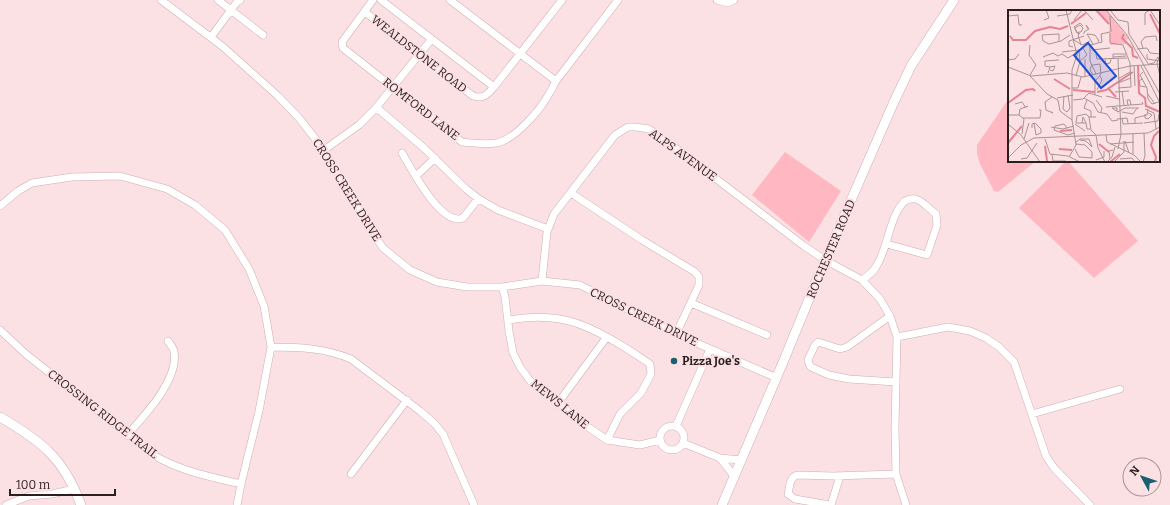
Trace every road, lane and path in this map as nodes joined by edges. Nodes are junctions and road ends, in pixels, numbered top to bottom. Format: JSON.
{"nodes":[{"id":1,"x":161,"y":0,"type":"edge"},
{"id":2,"x":218,"y":0,"type":"edge"},
{"id":3,"x":374,"y":0,"type":"edge"},
{"id":4,"x":381,"y":0,"type":"edge"},
{"id":5,"x":450,"y":0,"type":"edge"},
{"id":6,"x":562,"y":0,"type":"edge"},
{"id":7,"x":618,"y":0,"type":"edge"},
{"id":8,"x":717,"y":0,"type":"edge"},
{"id":9,"x":734,"y":0,"type":"edge"},
{"id":10,"x":954,"y":0,"type":"edge"},
{"id":11,"x":238,"y":1,"type":"edge"},
{"id":12,"x":231,"y":10,"type":"junction"},
{"id":13,"x":365,"y":12,"type":"junction"},
{"id":14,"x":263,"y":35,"type":"dead end"},
{"id":15,"x":211,"y":37,"type":"junction"},
{"id":16,"x":431,"y":40,"type":"junction"},
{"id":17,"x":521,"y":53,"type":"junction"},
{"id":18,"x":419,"y":54,"type":"junction"},
{"id":19,"x":556,"y":81,"type":"junction"},
{"id":20,"x":392,"y":87,"type":"junction"},
{"id":21,"x":494,"y":88,"type":"junction"},
{"id":22,"x":377,"y":108,"type":"junction"},
{"id":23,"x":324,"y":150,"type":"junction"},
{"id":24,"x":402,"y":153,"type":"dead end"},
{"id":25,"x":435,"y":158,"type":"junction"},
{"id":26,"x":416,"y":176,"type":"junction"},
{"id":27,"x":571,"y":193,"type":"junction"},
{"id":28,"x":478,"y":199,"type":"junction"},
{"id":29,"x":0,"y":206,"type":"edge"},
{"id":30,"x":548,"y":229,"type":"junction"},
{"id":31,"x":887,"y":244,"type":"junction"},
{"id":32,"x":825,"y":260,"type":"junction"},
{"id":33,"x":862,"y":280,"type":"junction"},
{"id":34,"x":542,"y":281,"type":"junction"},
{"id":35,"x":502,"y":287,"type":"junction"},
{"id":36,"x":691,"y":303,"type":"junction"},
{"id":37,"x":890,"y":316,"type":"junction"},
{"id":38,"x":508,"y":320,"type":"junction"},
{"id":39,"x":0,"y":330,"type":"edge"},
{"id":40,"x":676,"y":334,"type":"junction"},
{"id":41,"x":767,"y":335,"type":"dead end"},
{"id":42,"x":897,"y":337,"type":"junction"},
{"id":43,"x":606,"y":338,"type":"junction"},
{"id":44,"x":168,"y":341,"type":"dead end"},
{"id":45,"x":271,"y":346,"type":"junction"},
{"id":46,"x":710,"y":349,"type":"junction"},
{"id":47,"x":777,"y":378,"type":"junction"},
{"id":48,"x":896,"y":382,"type":"junction"},
{"id":49,"x":1120,"y":389,"type":"dead end"},
{"id":50,"x":406,"y":400,"type":"junction"},
{"id":51,"x":558,"y":403,"type":"junction"},
{"id":52,"x":1032,"y":414,"type":"junction"},
{"id":53,"x":0,"y":417,"type":"edge"},
{"id":54,"x":676,"y":426,"type":"junction"},
{"id":55,"x":127,"y":435,"type":"junction"},
{"id":56,"x":607,"y":440,"type":"junction"},
{"id":57,"x":660,"y":440,"type":"junction"},
{"id":58,"x":683,"y":443,"type":"junction"},
{"id":59,"x":720,"y":458,"type":"junction"},
{"id":60,"x":741,"y":460,"type":"junction"},
{"id":61,"x":351,"y":474,"type":"dead end"},
{"id":62,"x":896,"y":474,"type":"junction"},
{"id":63,"x":734,"y":476,"type":"junction"},
{"id":64,"x":840,"y":476,"type":"junction"},
{"id":65,"x":240,"y":484,"type":"junction"},
{"id":66,"x":74,"y":489,"type":"junction"},
{"id":67,"x":6,"y":505,"type":"edge"},
{"id":68,"x":81,"y":505,"type":"edge"},
{"id":69,"x":237,"y":505,"type":"edge"},
{"id":70,"x":474,"y":505,"type":"edge"},
{"id":71,"x":722,"y":505,"type":"edge"},
{"id":72,"x":831,"y":505,"type":"edge"},
{"id":73,"x":906,"y":505,"type":"edge"},
{"id":74,"x":1090,"y":505,"type":"edge"}],
"edges":[{"from":1,"to":15,"type":"street","name":"CROSS CREEK DRIVE"},
{"from":2,"to":12,"type":"street"},
{"from":3,"to":13,"type":"street","name":"ROMFORD LANE"},
{"from":4,"to":16,"type":"street","name":"WEALDSTONE ROAD"},
{"from":5,"to":17,"type":"street"},
{"from":6,"to":17,"type":"street","name":"WEALDSTONE ROAD"},
{"from":7,"to":19,"type":"street","name":"ROMFORD LANE"},
{"from":8,"to":9,"type":"street"},
{"from":10,"to":32,"type":"street","name":"ROCHESTER ROAD"},
{"from":11,"to":12,"type":"street"},
{"from":12,"to":14,"type":"street"},
{"from":12,"to":15,"type":"street"},
{"from":13,"to":18,"type":"street","name":"WEALDSTONE ROAD"},
{"from":13,"to":20,"type":"street","name":"ROMFORD LANE"},
{"from":15,"to":23,"type":"street","name":"CROSS CREEK DRIVE"},
{"from":16,"to":18,"type":"street"},
{"from":16,"to":21,"type":"street","name":"WEALDSTONE ROAD"},
{"from":17,"to":19,"type":"street"},
{"from":17,"to":21,"type":"street","name":"WEALDSTONE ROAD"},
{"from":18,"to":20,"type":"street"},
{"from":18,"to":21,"type":"street","name":"WEALDSTONE ROAD"},
{"from":19,"to":20,"type":"street","name":"ROMFORD LANE"},
{"from":20,"to":22,"type":"street"},
{"from":22,"to":23,"type":"street"},
{"from":22,"to":25,"type":"street"},
{"from":23,"to":35,"type":"street","name":"CROSS CREEK DRIVE"},
{"from":24,"to":26,"type":"street"},
{"from":25,"to":26,"type":"street"},
{"from":25,"to":28,"type":"street"},
{"from":26,"to":28,"type":"street"},
{"from":27,"to":30,"type":"street","name":"ALPS AVENUE"},
{"from":27,"to":32,"type":"street","name":"ALPS AVENUE"},
{"from":27,"to":36,"type":"street"},
{"from":28,"to":30,"type":"street"},
{"from":29,"to":45,"type":"street"},
{"from":30,"to":34,"type":"street","name":"ALPS AVENUE"},
{"from":31,"to":31,"type":"street"},
{"from":31,"to":33,"type":"street"},
{"from":32,"to":33,"type":"street","name":"ALPS AVENUE"},
{"from":32,"to":47,"type":"street","name":"ROCHESTER ROAD"},
{"from":33,"to":37,"type":"street","name":"ALPS AVENUE"},
{"from":34,"to":35,"type":"street","name":"CROSS CREEK DRIVE"},
{"from":34,"to":40,"type":"street","name":"CROSS CREEK DRIVE"},
{"from":35,"to":38,"type":"street","name":"MEWS LANE"},
{"from":36,"to":40,"type":"street"},
{"from":36,"to":41,"type":"street"},
{"from":37,"to":42,"type":"street","name":"ALPS AVENUE"},
{"from":37,"to":48,"type":"street"},
{"from":38,"to":43,"type":"street"},
{"from":38,"to":51,"type":"street","name":"MEWS LANE"},
{"from":39,"to":55,"type":"street","name":"CROSSING RIDGE TRAIL"},
{"from":40,"to":46,"type":"street","name":"CROSS CREEK DRIVE"},
{"from":42,"to":48,"type":"street","name":"ALPS AVENUE"},
{"from":42,"to":52,"type":"street"},
{"from":43,"to":51,"type":"street"},
{"from":43,"to":56,"type":"street"},
{"from":44,"to":55,"type":"street"},
{"from":45,"to":50,"type":"street"},
{"from":45,"to":65,"type":"street"},
{"from":46,"to":47,"type":"street","name":"CROSS CREEK DRIVE"},
{"from":46,"to":54,"type":"street"},
{"from":47,"to":60,"type":"street","name":"ROCHESTER ROAD"},
{"from":48,"to":62,"type":"street","name":"ALPS AVENUE"},
{"from":49,"to":52,"type":"street"},
{"from":50,"to":61,"type":"street"},
{"from":50,"to":70,"type":"street"},
{"from":51,"to":56,"type":"street","name":"MEWS LANE"},
{"from":52,"to":74,"type":"street"},
{"from":53,"to":66,"type":"street"},
{"from":54,"to":57,"type":"street"},
{"from":54,"to":58,"type":"street"},
{"from":55,"to":65,"type":"street","name":"CROSSING RIDGE TRAIL"},
{"from":56,"to":57,"type":"street","name":"MEWS LANE"},
{"from":57,"to":58,"type":"street"},
{"from":58,"to":59,"type":"street"},
{"from":59,"to":60,"type":"street"},
{"from":59,"to":63,"type":"street"},
{"from":60,"to":63,"type":"street","name":"ROCHESTER ROAD"},
{"from":62,"to":64,"type":"street"},
{"from":62,"to":73,"type":"street","name":"ALPS AVENUE"},
{"from":63,"to":71,"type":"street","name":"ROCHESTER ROAD"},
{"from":64,"to":72,"type":"street"},
{"from":64,"to":72,"type":"street"},
{"from":65,"to":69,"type":"street"},
{"from":66,"to":67,"type":"street"},
{"from":66,"to":68,"type":"street"}]}
